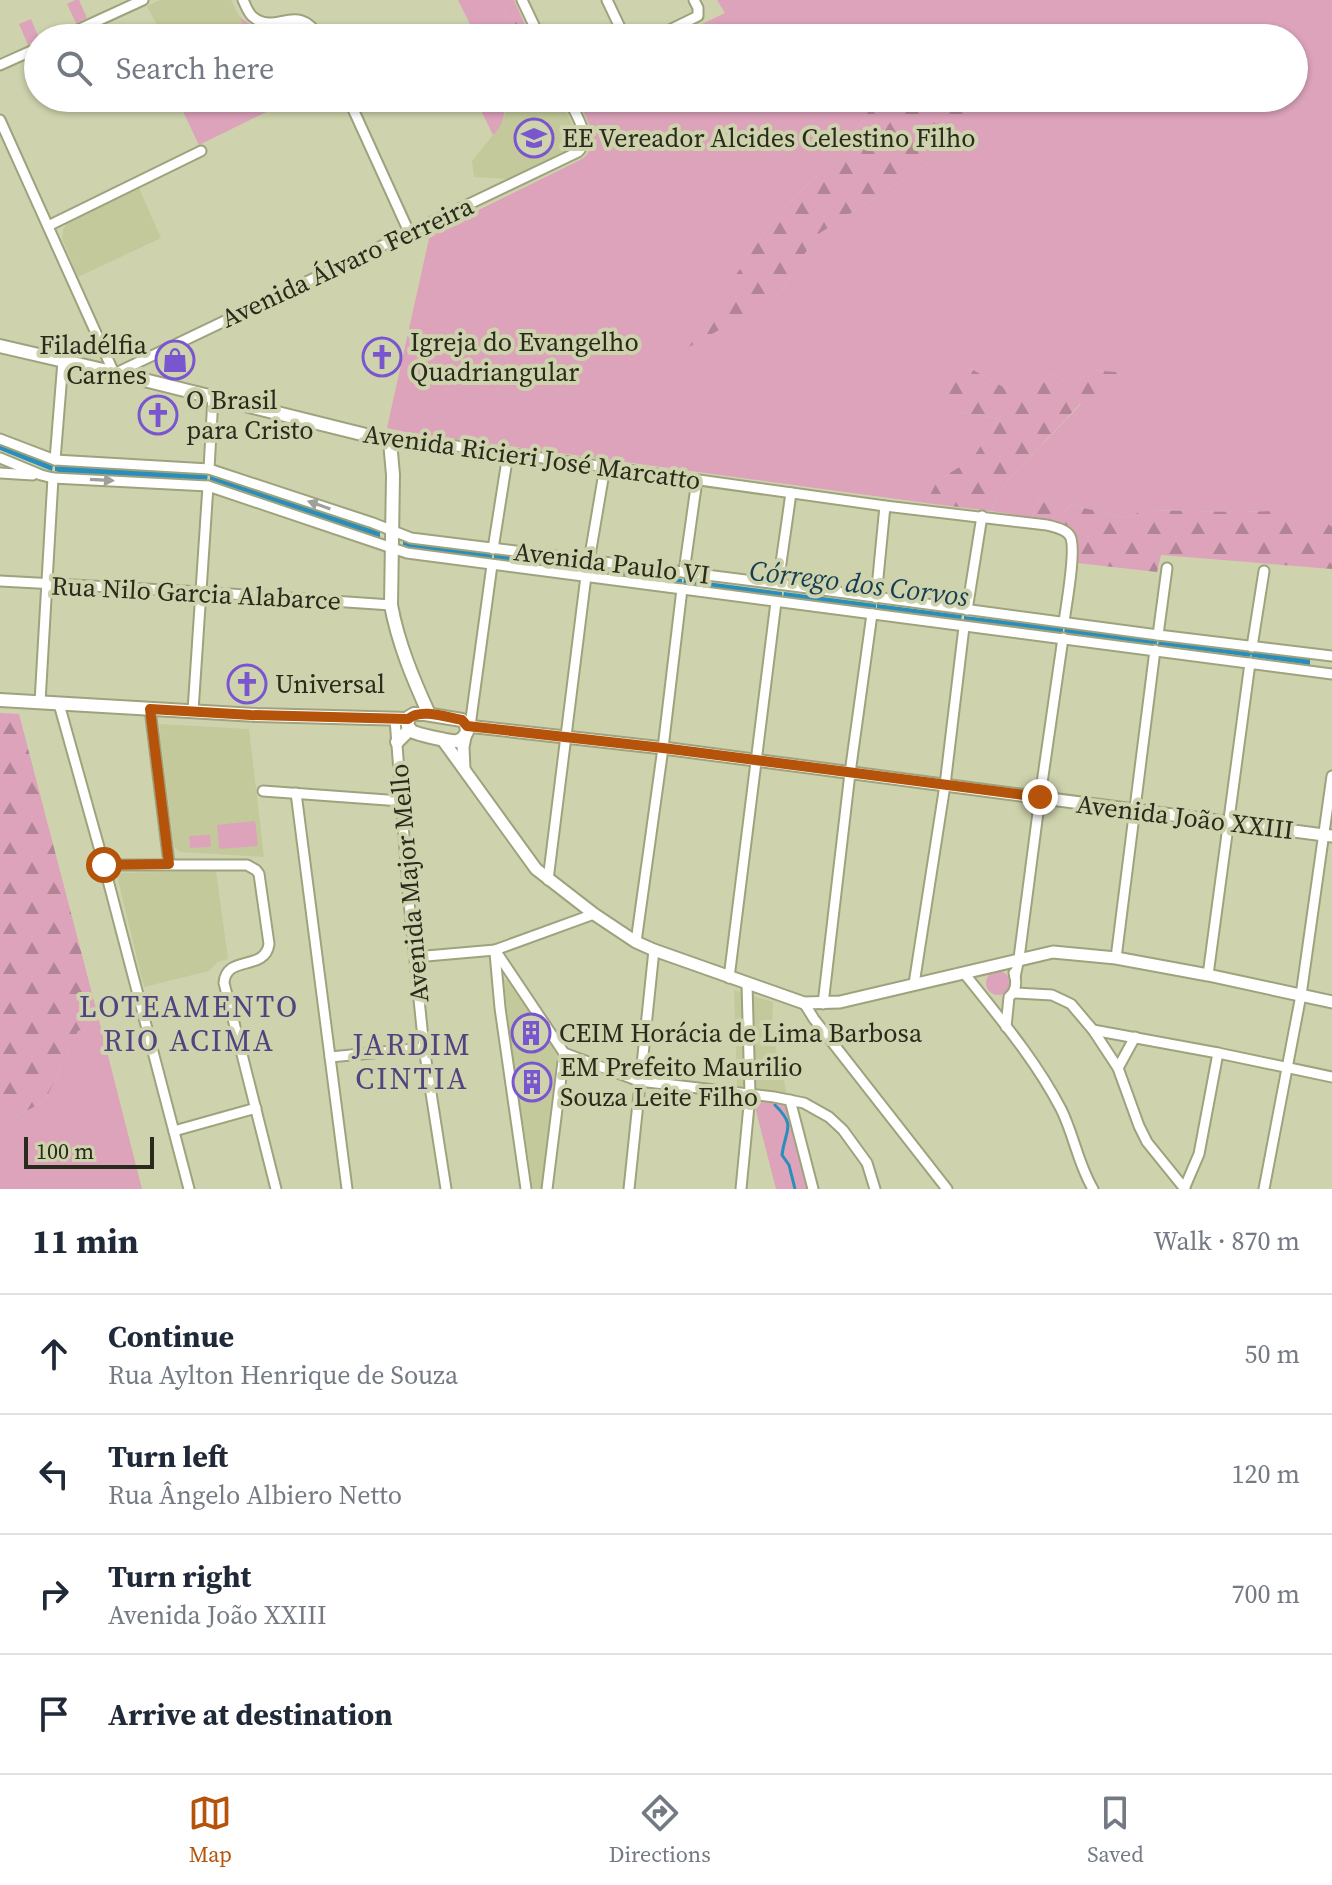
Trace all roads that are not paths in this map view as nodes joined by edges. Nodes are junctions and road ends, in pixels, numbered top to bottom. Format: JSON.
{"nodes":[{"id":1,"x":143,"y":0,"type":"edge"},
{"id":2,"x":243,"y":0,"type":"edge"},
{"id":3,"x":522,"y":0,"type":"edge"},
{"id":4,"x":607,"y":0,"type":"edge"},
{"id":5,"x":694,"y":0,"type":"edge"},
{"id":6,"x":91,"y":24,"type":"edge"},
{"id":7,"x":313,"y":24,"type":"edge"},
{"id":8,"x":533,"y":24,"type":"edge"},
{"id":9,"x":618,"y":24,"type":"edge"},
{"id":10,"x":682,"y":24,"type":"edge"},
{"id":11,"x":24,"y":54,"type":"edge"},
{"id":12,"x":0,"y":65,"type":"edge"},
{"id":13,"x":354,"y":112,"type":"edge"},
{"id":14,"x":574,"y":112,"type":"edge"},
{"id":15,"x":0,"y":120,"type":"edge"},
{"id":16,"x":201,"y":151,"type":"dead end"},
{"id":17,"x":48,"y":226,"type":"junction"},
{"id":18,"x":409,"y":232,"type":"junction"},
{"id":19,"x":0,"y":346,"type":"edge"},
{"id":20,"x":63,"y":361,"type":"junction"},
{"id":21,"x":115,"y":373,"type":"junction"},
{"id":22,"x":213,"y":397,"type":"junction"},
{"id":23,"x":0,"y":439,"type":"edge"},
{"id":24,"x":390,"y":441,"type":"junction"},
{"id":25,"x":508,"y":454,"type":"junction"},
{"id":26,"x":0,"y":458,"type":"edge"},
{"id":27,"x":55,"y":460,"type":"junction"},
{"id":28,"x":605,"y":467,"type":"junction"},
{"id":29,"x":209,"y":469,"type":"junction"},
{"id":30,"x":0,"y":473,"type":"edge"},
{"id":31,"x":41,"y":475,"type":"junction"},
{"id":32,"x":53,"y":478,"type":"junction"},
{"id":33,"x":697,"y":480,"type":"junction"},
{"id":34,"x":208,"y":486,"type":"junction"},
{"id":35,"x":791,"y":493,"type":"junction"},
{"id":36,"x":885,"y":506,"type":"junction"},
{"id":37,"x":982,"y":516,"type":"junction"},
{"id":38,"x":392,"y":530,"type":"junction"},
{"id":39,"x":392,"y":548,"type":"junction"},
{"id":40,"x":493,"y":549,"type":"junction"},
{"id":41,"x":589,"y":561,"type":"junction"},
{"id":42,"x":492,"y":565,"type":"junction"},
{"id":43,"x":1167,"y":568,"type":"dead end"},
{"id":44,"x":1264,"y":571,"type":"dead end"},
{"id":45,"x":684,"y":572,"type":"junction"},
{"id":46,"x":586,"y":576,"type":"junction"},
{"id":47,"x":0,"y":581,"type":"edge"},
{"id":48,"x":46,"y":584,"type":"junction"},
{"id":49,"x":778,"y":584,"type":"junction"},
{"id":50,"x":682,"y":589,"type":"junction"},
{"id":51,"x":201,"y":592,"type":"junction"},
{"id":52,"x":876,"y":598,"type":"junction"},
{"id":53,"x":776,"y":602,"type":"junction"},
{"id":54,"x":391,"y":605,"type":"junction"},
{"id":55,"x":967,"y":610,"type":"junction"},
{"id":56,"x":872,"y":614,"type":"junction"},
{"id":57,"x":1064,"y":622,"type":"junction"},
{"id":58,"x":964,"y":627,"type":"junction"},
{"id":59,"x":1158,"y":635,"type":"junction"},
{"id":60,"x":1063,"y":638,"type":"junction"},
{"id":61,"x":1252,"y":647,"type":"junction"},
{"id":62,"x":1155,"y":650,"type":"junction"},
{"id":63,"x":1332,"y":656,"type":"edge"},
{"id":64,"x":1250,"y":663,"type":"junction"},
{"id":65,"x":1332,"y":674,"type":"edge"},
{"id":66,"x":413,"y":680,"type":"junction"},
{"id":67,"x":0,"y":700,"type":"edge"},
{"id":68,"x":40,"y":702,"type":"junction"},
{"id":69,"x":59,"y":704,"type":"junction"},
{"id":70,"x":150,"y":709,"type":"junction"},
{"id":71,"x":193,"y":711,"type":"junction"},
{"id":72,"x":429,"y":714,"type":"junction"},
{"id":73,"x":407,"y":720,"type":"junction"},
{"id":74,"x":467,"y":730,"type":"junction"},
{"id":75,"x":566,"y":737,"type":"junction"},
{"id":76,"x":442,"y":739,"type":"junction"},
{"id":77,"x":397,"y":742,"type":"joint"},
{"id":78,"x":663,"y":748,"type":"junction"},
{"id":79,"x":755,"y":760,"type":"junction"},
{"id":80,"x":464,"y":769,"type":"junction"},
{"id":81,"x":850,"y":773,"type":"junction"},
{"id":82,"x":1332,"y":776,"type":"edge"},
{"id":83,"x":945,"y":785,"type":"junction"},
{"id":84,"x":263,"y":791,"type":"dead end"},
{"id":85,"x":296,"y":793,"type":"junction"},
{"id":86,"x":1040,"y":797,"type":"junction"},
{"id":87,"x":401,"y":801,"type":"junction"},
{"id":88,"x":1134,"y":810,"type":"junction"},
{"id":89,"x":1230,"y":822,"type":"junction"},
{"id":90,"x":1328,"y":835,"type":"edge"},
{"id":91,"x":169,"y":864,"type":"junction"},
{"id":92,"x":104,"y":865,"type":"junction"},
{"id":93,"x":548,"y":880,"type":"junction"},
{"id":94,"x":594,"y":914,"type":"junction"},
{"id":95,"x":636,"y":942,"type":"junction"},
{"id":96,"x":495,"y":950,"type":"junction"},
{"id":97,"x":654,"y":950,"type":"junction"},
{"id":98,"x":415,"y":957,"type":"junction"},
{"id":99,"x":1116,"y":958,"type":"junction"},
{"id":100,"x":1014,"y":960,"type":"junction"},
{"id":101,"x":964,"y":973,"type":"junction"},
{"id":102,"x":1208,"y":975,"type":"junction"},
{"id":103,"x":729,"y":978,"type":"junction"},
{"id":104,"x":747,"y":984,"type":"junction"},
{"id":105,"x":914,"y":984,"type":"junction"},
{"id":106,"x":1012,"y":995,"type":"junction"},
{"id":107,"x":1301,"y":995,"type":"junction"},
{"id":108,"x":983,"y":998,"type":"junction"},
{"id":109,"x":1332,"y":1002,"type":"edge"},
{"id":110,"x":804,"y":1003,"type":"junction"},
{"id":111,"x":823,"y":1004,"type":"junction"},
{"id":112,"x":1006,"y":1027,"type":"junction"},
{"id":113,"x":1093,"y":1030,"type":"junction"},
{"id":114,"x":1135,"y":1037,"type":"junction"},
{"id":115,"x":424,"y":1048,"type":"junction"},
{"id":116,"x":564,"y":1053,"type":"junction"},
{"id":117,"x":1218,"y":1053,"type":"junction"},
{"id":118,"x":330,"y":1057,"type":"junction"},
{"id":119,"x":1118,"y":1068,"type":"junction"},
{"id":120,"x":1288,"y":1069,"type":"junction"},
{"id":121,"x":1332,"y":1077,"type":"edge"},
{"id":122,"x":639,"y":1081,"type":"junction"},
{"id":123,"x":750,"y":1095,"type":"junction"},
{"id":124,"x":790,"y":1100,"type":"junction"},
{"id":125,"x":256,"y":1108,"type":"junction"},
{"id":126,"x":174,"y":1131,"type":"junction"},
{"id":127,"x":189,"y":1189,"type":"edge"},
{"id":128,"x":276,"y":1189,"type":"edge"},
{"id":129,"x":347,"y":1189,"type":"edge"},
{"id":130,"x":446,"y":1189,"type":"edge"},
{"id":131,"x":526,"y":1189,"type":"edge"},
{"id":132,"x":547,"y":1189,"type":"edge"},
{"id":133,"x":629,"y":1189,"type":"edge"},
{"id":134,"x":741,"y":1189,"type":"edge"},
{"id":135,"x":813,"y":1189,"type":"edge"},
{"id":136,"x":875,"y":1189,"type":"edge"},
{"id":137,"x":947,"y":1189,"type":"edge"},
{"id":138,"x":1093,"y":1189,"type":"edge"},
{"id":139,"x":1185,"y":1189,"type":"edge"},
{"id":140,"x":1264,"y":1189,"type":"edge"}],
"edges":[{"from":1,"to":6,"type":"street"},
{"from":2,"to":7,"type":"street"},
{"from":3,"to":8,"type":"street"},
{"from":4,"to":9,"type":"street"},
{"from":5,"to":10,"type":"street"},
{"from":11,"to":12,"type":"street"},
{"from":13,"to":18,"type":"street"},
{"from":14,"to":18,"type":"street","name":"Avenida Álvaro Ferreira"},
{"from":15,"to":17,"type":"street"},
{"from":16,"to":17,"type":"street"},
{"from":17,"to":21,"type":"street"},
{"from":18,"to":21,"type":"street","name":"Avenida Álvaro Ferreira"},
{"from":19,"to":20,"type":"main road","name":"Avenida Ricieri José Marcatto"},
{"from":20,"to":21,"type":"main road","name":"Avenida Ricieri José Marcatto"},
{"from":20,"to":27,"type":"street"},
{"from":21,"to":22,"type":"main road","name":"Avenida Ricieri José Marcatto"},
{"from":22,"to":24,"type":"main road","name":"Avenida Ricieri José Marcatto"},
{"from":22,"to":29,"type":"street"},
{"from":23,"to":27,"type":"street","name":"Avenida Paulo VI"},
{"from":24,"to":25,"type":"street","name":"Avenida Ricieri José Marcatto"},
{"from":24,"to":38,"type":"main road"},
{"from":25,"to":28,"type":"street","name":"Avenida Ricieri José Marcatto"},
{"from":25,"to":40,"type":"street"},
{"from":26,"to":31,"type":"street","name":"Avenida Paulo VI"},
{"from":27,"to":29,"type":"street","name":"Avenida Paulo VI"},
{"from":28,"to":33,"type":"street","name":"Avenida Ricieri José Marcatto"},
{"from":28,"to":41,"type":"street"},
{"from":38,"to":29,"type":"street","name":"Avenida Paulo VI","one_way":true},
{"from":30,"to":31,"type":"street"},
{"from":31,"to":32,"type":"street","name":"Avenida Paulo VI"},
{"from":32,"to":34,"type":"street","name":"Avenida Paulo VI","one_way":true},
{"from":32,"to":48,"type":"street"},
{"from":33,"to":35,"type":"street","name":"Avenida Ricieri José Marcatto"},
{"from":33,"to":45,"type":"street"},
{"from":34,"to":39,"type":"street","name":"Avenida Paulo VI"},
{"from":34,"to":51,"type":"street"},
{"from":35,"to":36,"type":"street","name":"Avenida Ricieri José Marcatto"},
{"from":35,"to":49,"type":"street"},
{"from":36,"to":37,"type":"street","name":"Avenida Ricieri José Marcatto"},
{"from":36,"to":52,"type":"street"},
{"from":37,"to":55,"type":"street"},
{"from":37,"to":57,"type":"street","name":"Avenida Ricieri José Marcatto"},
{"from":38,"to":39,"type":"main road"},
{"from":38,"to":40,"type":"street","name":"Avenida Paulo VI"},
{"from":39,"to":42,"type":"street","name":"Avenida Paulo VI"},
{"from":39,"to":54,"type":"main road"},
{"from":40,"to":41,"type":"street","name":"Avenida Paulo VI"},
{"from":41,"to":45,"type":"street","name":"Avenida Paulo VI"},
{"from":42,"to":46,"type":"street","name":"Avenida Paulo VI"},
{"from":42,"to":74,"type":"street"},
{"from":43,"to":59,"type":"street"},
{"from":44,"to":61,"type":"street"},
{"from":45,"to":49,"type":"street","name":"Avenida Paulo VI"},
{"from":46,"to":50,"type":"street","name":"Avenida Paulo VI"},
{"from":46,"to":75,"type":"street"},
{"from":47,"to":48,"type":"street","name":"Rua Nilo Garcia Alabarce"},
{"from":48,"to":51,"type":"street","name":"Rua Nilo Garcia Alabarce"},
{"from":48,"to":68,"type":"street"},
{"from":49,"to":52,"type":"street","name":"Avenida Paulo VI"},
{"from":50,"to":53,"type":"street","name":"Avenida Paulo VI"},
{"from":50,"to":78,"type":"street"},
{"from":51,"to":54,"type":"street","name":"Rua Nilo Garcia Alabarce"},
{"from":51,"to":71,"type":"street"},
{"from":52,"to":55,"type":"street","name":"Avenida Paulo VI"},
{"from":53,"to":56,"type":"street","name":"Avenida Paulo VI"},
{"from":53,"to":79,"type":"street"},
{"from":54,"to":66,"type":"main road"},
{"from":55,"to":57,"type":"street","name":"Avenida Paulo VI"},
{"from":56,"to":58,"type":"street","name":"Avenida Paulo VI"},
{"from":56,"to":81,"type":"street"},
{"from":57,"to":59,"type":"street","name":"Avenida Paulo VI"},
{"from":58,"to":60,"type":"street","name":"Avenida Paulo VI"},
{"from":58,"to":83,"type":"street"},
{"from":59,"to":61,"type":"street","name":"Avenida Paulo VI"},
{"from":60,"to":62,"type":"street","name":"Avenida Paulo VI"},
{"from":60,"to":86,"type":"street"},
{"from":61,"to":63,"type":"street","name":"Avenida Paulo VI"},
{"from":62,"to":64,"type":"street","name":"Avenida Paulo VI"},
{"from":62,"to":88,"type":"street"},
{"from":64,"to":65,"type":"street","name":"Avenida Paulo VI"},
{"from":64,"to":89,"type":"street"},
{"from":66,"to":72,"type":"main road"},
{"from":66,"to":73,"type":"main road"},
{"from":67,"to":68,"type":"main road","name":"Avenida João XXIII"},
{"from":68,"to":69,"type":"main road","name":"Avenida João XXIII"},
{"from":69,"to":70,"type":"main road","name":"Avenida João XXIII"},
{"from":69,"to":92,"type":"street"},
{"from":70,"to":71,"type":"main road","name":"Avenida João XXIII"},
{"from":70,"to":91,"type":"street"},
{"from":71,"to":73,"type":"main road","name":"Avenida João XXIII"},
{"from":72,"to":73,"type":"main road","name":"Avenida João XXIII"},
{"from":72,"to":74,"type":"main road","name":"Avenida João XXIII"},
{"from":73,"to":76,"type":"main road","name":"Avenida João XXIII"},
{"from":73,"to":77,"type":"main road"},
{"from":74,"to":75,"type":"street","name":"Avenida João XXIII"},
{"from":74,"to":76,"type":"main road","name":"Avenida João XXIII"},
{"from":74,"to":80,"type":"street"},
{"from":75,"to":78,"type":"street","name":"Avenida João XXIII"},
{"from":75,"to":93,"type":"street"},
{"from":76,"to":80,"type":"street"},
{"from":77,"to":87,"type":"street","name":"Avenida Major Mello"},
{"from":78,"to":79,"type":"street","name":"Avenida João XXIII"},
{"from":78,"to":95,"type":"street"},
{"from":79,"to":81,"type":"street","name":"Avenida João XXIII"},
{"from":79,"to":103,"type":"street"},
{"from":80,"to":93,"type":"street"},
{"from":81,"to":83,"type":"street","name":"Avenida João XXIII"},
{"from":81,"to":111,"type":"street"},
{"from":82,"to":90,"type":"street"},
{"from":83,"to":86,"type":"street","name":"Avenida João XXIII"},
{"from":83,"to":105,"type":"street"},
{"from":84,"to":85,"type":"street"},
{"from":85,"to":87,"type":"street"},
{"from":85,"to":118,"type":"street"},
{"from":86,"to":88,"type":"street","name":"Avenida João XXIII"},
{"from":86,"to":100,"type":"street"},
{"from":87,"to":98,"type":"street","name":"Avenida Major Mello"},
{"from":88,"to":89,"type":"street","name":"Avenida João XXIII"},
{"from":88,"to":99,"type":"street"},
{"from":89,"to":90,"type":"street","name":"Avenida João XXIII"},
{"from":89,"to":102,"type":"street"},
{"from":90,"to":107,"type":"street"},
{"from":91,"to":92,"type":"street"},
{"from":91,"to":125,"type":"street"},
{"from":92,"to":126,"type":"street"},
{"from":93,"to":94,"type":"street"},
{"from":94,"to":95,"type":"street"},
{"from":94,"to":96,"type":"street"},
{"from":95,"to":97,"type":"street"},
{"from":96,"to":98,"type":"street"},
{"from":96,"to":116,"type":"street"},
{"from":96,"to":131,"type":"street"},
{"from":97,"to":103,"type":"street"},
{"from":97,"to":122,"type":"street"},
{"from":98,"to":115,"type":"street","name":"Avenida Major Mello"},
{"from":99,"to":100,"type":"street"},
{"from":99,"to":102,"type":"street"},
{"from":100,"to":101,"type":"street"},
{"from":100,"to":106,"type":"street"},
{"from":101,"to":105,"type":"street"},
{"from":101,"to":108,"type":"street"},
{"from":102,"to":107,"type":"street"},
{"from":103,"to":104,"type":"street"},
{"from":104,"to":110,"type":"street"},
{"from":104,"to":123,"type":"street"},
{"from":105,"to":111,"type":"street"},
{"from":106,"to":108,"type":"street"},
{"from":106,"to":112,"type":"street"},
{"from":106,"to":113,"type":"street"},
{"from":107,"to":109,"type":"street"},
{"from":107,"to":120,"type":"street"},
{"from":108,"to":112,"type":"street"},
{"from":110,"to":111,"type":"street"},
{"from":110,"to":137,"type":"street"},
{"from":112,"to":138,"type":"street"},
{"from":113,"to":114,"type":"street"},
{"from":113,"to":119,"type":"street"},
{"from":114,"to":117,"type":"street"},
{"from":114,"to":119,"type":"street"},
{"from":115,"to":118,"type":"street"},
{"from":115,"to":130,"type":"street","name":"Avenida Major Mello"},
{"from":116,"to":122,"type":"street"},
{"from":116,"to":132,"type":"street"},
{"from":117,"to":120,"type":"street"},
{"from":117,"to":139,"type":"street"},
{"from":118,"to":129,"type":"street"},
{"from":119,"to":139,"type":"street"},
{"from":120,"to":121,"type":"street"},
{"from":120,"to":140,"type":"street"},
{"from":122,"to":123,"type":"street"},
{"from":122,"to":133,"type":"street"},
{"from":123,"to":124,"type":"street"},
{"from":123,"to":134,"type":"street"},
{"from":124,"to":135,"type":"street"},
{"from":124,"to":136,"type":"street"},
{"from":125,"to":126,"type":"street"},
{"from":125,"to":128,"type":"street"},
{"from":126,"to":127,"type":"street"}]}
